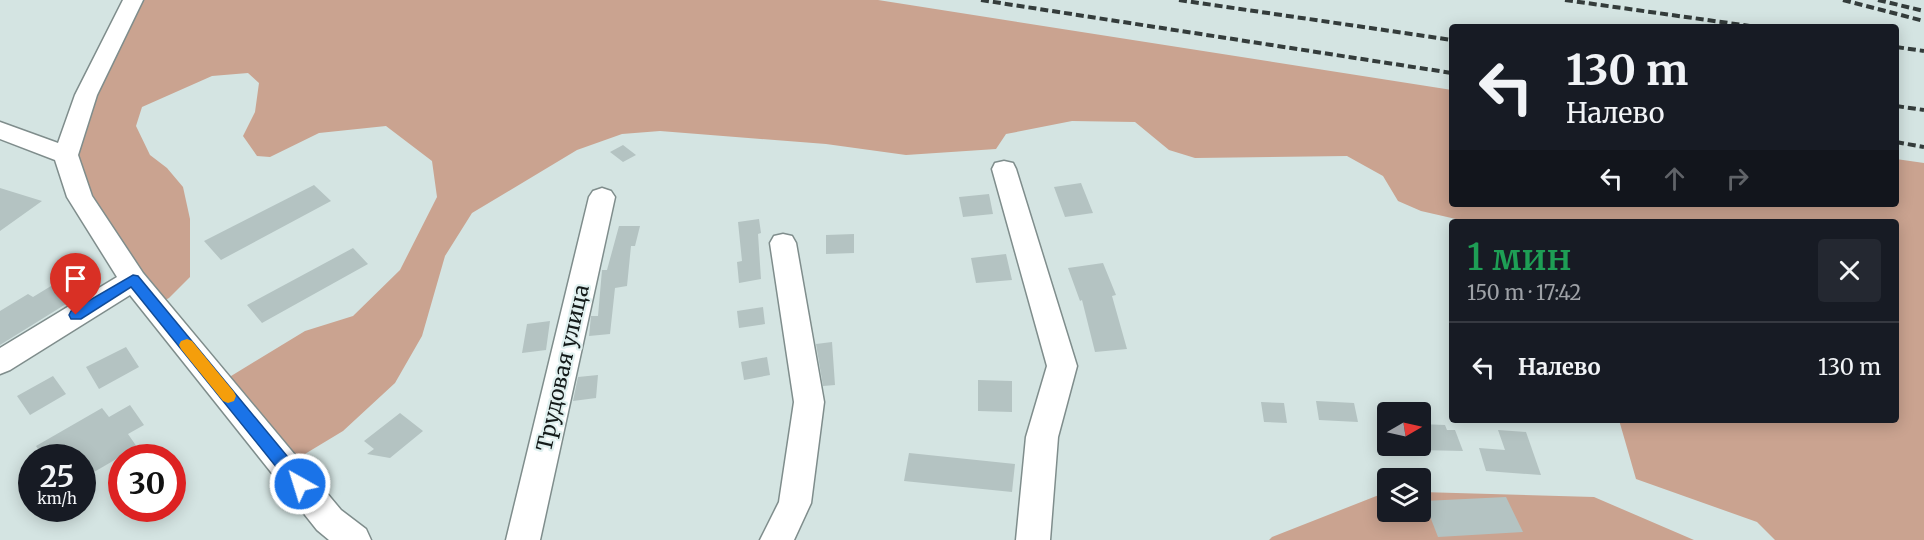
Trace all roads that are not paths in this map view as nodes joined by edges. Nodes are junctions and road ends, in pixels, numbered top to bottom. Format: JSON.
{"nodes":[{"id":1,"x":133,"y":0,"type":"edge"},
{"id":2,"x":0,"y":130,"type":"edge"},
{"id":3,"x":66,"y":155,"type":"junction"},
{"id":4,"x":1004,"y":169,"type":"dead end"},
{"id":5,"x":602,"y":197,"type":"dead end"},
{"id":6,"x":783,"y":243,"type":"dead end"},
{"id":7,"x":133,"y":280,"type":"junction"},
{"id":8,"x":0,"y":362,"type":"edge"},
{"id":9,"x":354,"y":540,"type":"edge"},
{"id":10,"x":523,"y":540,"type":"edge"},
{"id":11,"x":777,"y":540,"type":"edge"},
{"id":12,"x":1033,"y":540,"type":"edge"}],
"edges":[{"from":1,"to":3,"type":"street"},
{"from":2,"to":3,"type":"street"},
{"from":3,"to":7,"type":"street"},
{"from":4,"to":12,"type":"street"},
{"from":5,"to":10,"type":"street","name":"Трудовая улица"},
{"from":6,"to":11,"type":"street"},
{"from":7,"to":8,"type":"street"},
{"from":7,"to":9,"type":"street"}]}
